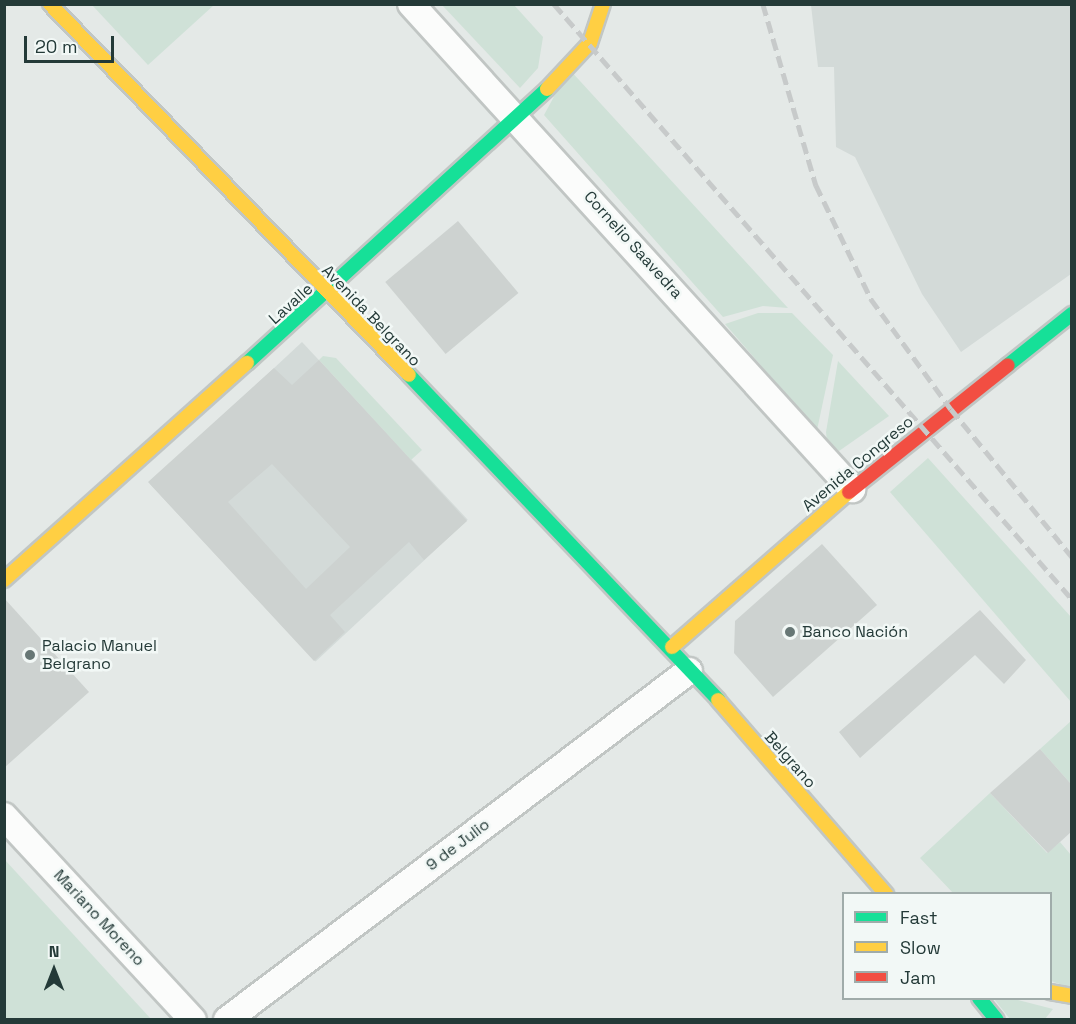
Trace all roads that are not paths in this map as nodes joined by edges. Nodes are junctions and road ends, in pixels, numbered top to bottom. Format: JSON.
{"nodes":[{"id":1,"x":50,"y":4,"type":"edge"},
{"id":2,"x":411,"y":4,"type":"edge"},
{"id":3,"x":603,"y":4,"type":"edge"},
{"id":4,"x":519,"y":119,"type":"junction"},
{"id":5,"x":326,"y":295,"type":"junction"},
{"id":6,"x":1071,"y":314,"type":"edge"},
{"id":7,"x":852,"y":489,"type":"junction"},
{"id":8,"x":4,"y":580,"type":"edge"},
{"id":9,"x":672,"y":647,"type":"junction"},
{"id":10,"x":689,"y":671,"type":"junction"},
{"id":11,"x":4,"y":816,"type":"edge"},
{"id":12,"x":884,"y":892,"type":"edge"},
{"id":13,"x":1052,"y":992,"type":"edge"},
{"id":14,"x":1071,"y":996,"type":"edge"},
{"id":15,"x":980,"y":1000,"type":"edge"},
{"id":16,"x":194,"y":1020,"type":"edge"},
{"id":17,"x":226,"y":1020,"type":"edge"},
{"id":18,"x":997,"y":1020,"type":"edge"}],
"edges":[{"from":1,"to":5,"type":"street","name":"Avenida Belgrano"},
{"from":2,"to":4,"type":"street","name":"Cornelio Saavedra"},
{"from":3,"to":4,"type":"street","name":"Lavalle"},
{"from":4,"to":5,"type":"street","name":"Lavalle"},
{"from":4,"to":7,"type":"street","name":"Cornelio Saavedra"},
{"from":5,"to":8,"type":"street","name":"Lavalle"},
{"from":5,"to":9,"type":"street","name":"Avenida Belgrano"},
{"from":6,"to":7,"type":"street","name":"Avenida Congreso"},
{"from":7,"to":9,"type":"street","name":"Avenida Congreso"},
{"from":9,"to":10,"type":"street","name":"Belgrano"},
{"from":10,"to":12,"type":"street","name":"Belgrano"},
{"from":10,"to":17,"type":"street","name":"9 de Julio"},
{"from":11,"to":16,"type":"street","name":"Mariano Moreno"},
{"from":13,"to":14,"type":"street"},
{"from":15,"to":18,"type":"street"}]}
